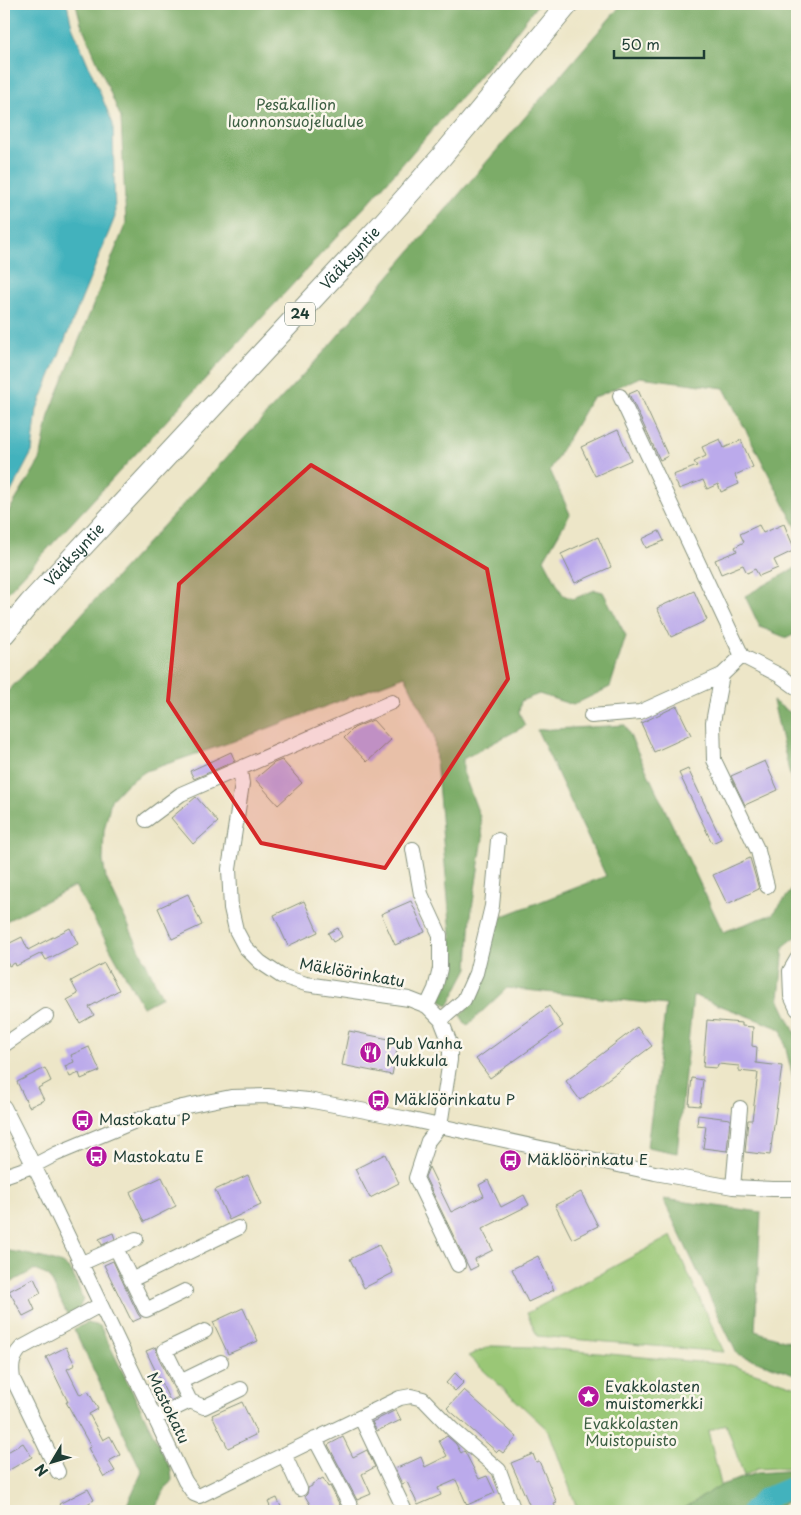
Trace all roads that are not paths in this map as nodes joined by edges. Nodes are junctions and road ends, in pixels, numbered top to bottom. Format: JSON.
{"nodes":[{"id":1,"x":564,"y":7,"type":"edge"},
{"id":2,"x":620,"y":396,"type":"dead end"},
{"id":3,"x":30,"y":603,"type":"junction"},
{"id":4,"x":4,"y":628,"type":"edge"},
{"id":5,"x":4,"y":634,"type":"edge"},
{"id":6,"x":742,"y":656,"type":"junction"},
{"id":7,"x":722,"y":675,"type":"junction"},
{"id":8,"x":797,"y":688,"type":"edge"},
{"id":9,"x":392,"y":702,"type":"dead end"},
{"id":10,"x":591,"y":716,"type":"dead end"},
{"id":11,"x":240,"y":770,"type":"junction"},
{"id":12,"x":146,"y":820,"type":"dead end"},
{"id":13,"x":498,"y":840,"type":"dead end"},
{"id":14,"x":413,"y":849,"type":"dead end"},
{"id":15,"x":767,"y":886,"type":"dead end"},
{"id":16,"x":797,"y":959,"type":"edge"},
{"id":17,"x":427,"y":1006,"type":"junction"},
{"id":18,"x":797,"y":1009,"type":"edge"},
{"id":19,"x":46,"y":1016,"type":"dead end"},
{"id":20,"x":441,"y":1020,"type":"junction"},
{"id":21,"x":4,"y":1045,"type":"edge"},
{"id":22,"x":4,"y":1108,"type":"edge"},
{"id":23,"x":740,"y":1108,"type":"dead end"},
{"id":24,"x":440,"y":1126,"type":"junction"},
{"id":25,"x":33,"y":1166,"type":"junction"},
{"id":26,"x":4,"y":1176,"type":"edge"},
{"id":27,"x":733,"y":1187,"type":"junction"},
{"id":28,"x":797,"y":1189,"type":"edge"},
{"id":29,"x":238,"y":1228,"type":"dead end"},
{"id":30,"x":136,"y":1239,"type":"dead end"},
{"id":31,"x":116,"y":1248,"type":"junction"},
{"id":32,"x":80,"y":1264,"type":"junction"},
{"id":33,"x":458,"y":1265,"type":"dead end"},
{"id":34,"x":131,"y":1280,"type":"junction"},
{"id":35,"x":185,"y":1291,"type":"dead end"},
{"id":36,"x":100,"y":1306,"type":"junction"},
{"id":37,"x":204,"y":1331,"type":"dead end"},
{"id":38,"x":220,"y":1362,"type":"dead end"},
{"id":39,"x":8,"y":1370,"type":"edge"},
{"id":40,"x":180,"y":1382,"type":"junction"},
{"id":41,"x":241,"y":1389,"type":"dead end"},
{"id":42,"x":190,"y":1401,"type":"junction"},
{"id":43,"x":155,"y":1418,"type":"junction"},
{"id":44,"x":361,"y":1418,"type":"junction"},
{"id":45,"x":316,"y":1439,"type":"junction"},
{"id":46,"x":284,"y":1454,"type":"junction"},
{"id":47,"x":58,"y":1472,"type":"dead end"},
{"id":48,"x":300,"y":1489,"type":"dead end"},
{"id":49,"x":354,"y":1511,"type":"edge"},
{"id":50,"x":406,"y":1511,"type":"edge"},
{"id":51,"x":514,"y":1511,"type":"edge"}],
"edges":[{"from":1,"to":3,"type":"highway","name":"Vääksyntie","number":"24"},
{"from":2,"to":6,"type":"street"},
{"from":3,"to":4,"type":"highway","name":"Vääksyntie","number":"24"},
{"from":3,"to":5,"type":"highway","name":"Vääksyntie","number":"24"},
{"from":6,"to":7,"type":"street"},
{"from":6,"to":8,"type":"street"},
{"from":7,"to":10,"type":"street"},
{"from":7,"to":15,"type":"street"},
{"from":9,"to":11,"type":"street"},
{"from":11,"to":12,"type":"street"},
{"from":11,"to":17,"type":"street","name":"Mäklöörinkatu"},
{"from":13,"to":20,"type":"street"},
{"from":14,"to":17,"type":"street"},
{"from":16,"to":18,"type":"street"},
{"from":17,"to":20,"type":"street","name":"Mäklöörinkatu"},
{"from":19,"to":21,"type":"street"},
{"from":20,"to":24,"type":"street","name":"Mäklöörinkatu"},
{"from":22,"to":25,"type":"street","name":"Mastokatu"},
{"from":23,"to":27,"type":"street"},
{"from":24,"to":25,"type":"street"},
{"from":24,"to":27,"type":"street"},
{"from":24,"to":33,"type":"street"},
{"from":25,"to":26,"type":"street"},
{"from":25,"to":32,"type":"street","name":"Mastokatu"},
{"from":27,"to":28,"type":"street"},
{"from":29,"to":34,"type":"street"},
{"from":30,"to":31,"type":"street"},
{"from":31,"to":32,"type":"street"},
{"from":31,"to":34,"type":"street"},
{"from":32,"to":36,"type":"street","name":"Mastokatu"},
{"from":34,"to":35,"type":"street"},
{"from":36,"to":39,"type":"street"},
{"from":36,"to":43,"type":"street","name":"Mastokatu"},
{"from":37,"to":40,"type":"street"},
{"from":38,"to":40,"type":"street"},
{"from":39,"to":47,"type":"street"},
{"from":40,"to":42,"type":"street"},
{"from":41,"to":42,"type":"street"},
{"from":42,"to":43,"type":"street"},
{"from":43,"to":46,"type":"street","name":"Mastokatu"},
{"from":44,"to":45,"type":"street","name":"Mastokatu"},
{"from":44,"to":50,"type":"street"},
{"from":44,"to":51,"type":"street","name":"Mastokatu"},
{"from":45,"to":46,"type":"street","name":"Mastokatu"},
{"from":45,"to":49,"type":"street"},
{"from":46,"to":48,"type":"street"}]}
